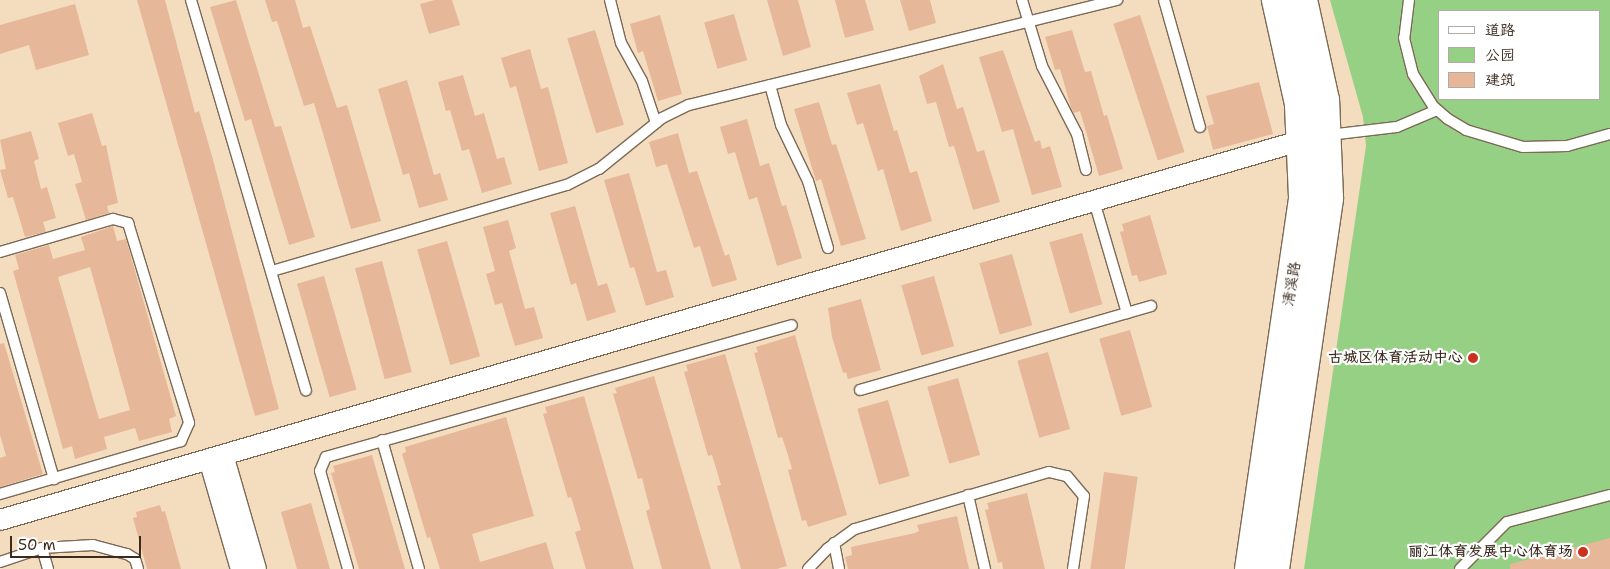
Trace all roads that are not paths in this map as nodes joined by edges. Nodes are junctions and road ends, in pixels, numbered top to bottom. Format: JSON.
{"nodes":[{"id":1,"x":191,"y":0,"type":"edge"},
{"id":2,"x":610,"y":0,"type":"edge"},
{"id":3,"x":1022,"y":0,"type":"edge"},
{"id":4,"x":1117,"y":0,"type":"edge"},
{"id":5,"x":1164,"y":0,"type":"edge"},
{"id":6,"x":1276,"y":0,"type":"edge"},
{"id":7,"x":1303,"y":0,"type":"edge"},
{"id":8,"x":1408,"y":0,"type":"edge"},
{"id":9,"x":1027,"y":22,"type":"junction"},
{"id":10,"x":770,"y":85,"type":"junction"},
{"id":11,"x":1437,"y":110,"type":"junction"},
{"id":12,"x":656,"y":123,"type":"junction"},
{"id":13,"x":1200,"y":127,"type":"dead end"},
{"id":14,"x":1610,"y":134,"type":"edge"},
{"id":15,"x":1316,"y":137,"type":"junction"},
{"id":16,"x":1086,"y":170,"type":"dead end"},
{"id":17,"x":1094,"y":201,"type":"junction"},
{"id":18,"x":828,"y":248,"type":"dead end"},
{"id":19,"x":0,"y":252,"type":"edge"},
{"id":20,"x":272,"y":271,"type":"junction"},
{"id":21,"x":0,"y":292,"type":"edge"},
{"id":22,"x":1151,"y":306,"type":"dead end"},
{"id":23,"x":1126,"y":313,"type":"junction"},
{"id":24,"x":792,"y":324,"type":"dead end"},
{"id":25,"x":306,"y":390,"type":"dead end"},
{"id":26,"x":860,"y":390,"type":"dead end"},
{"id":27,"x":382,"y":440,"type":"junction"},
{"id":28,"x":216,"y":457,"type":"junction"},
{"id":29,"x":54,"y":478,"type":"junction"},
{"id":30,"x":0,"y":494,"type":"edge"},
{"id":31,"x":1610,"y":495,"type":"edge"},
{"id":32,"x":968,"y":496,"type":"junction"},
{"id":33,"x":0,"y":520,"type":"edge"},
{"id":34,"x":834,"y":543,"type":"junction"},
{"id":35,"x":42,"y":548,"type":"junction"},
{"id":36,"x":0,"y":562,"type":"edge"},
{"id":37,"x":48,"y":569,"type":"edge"},
{"id":38,"x":138,"y":569,"type":"edge"},
{"id":39,"x":241,"y":569,"type":"edge"},
{"id":40,"x":256,"y":569,"type":"edge"},
{"id":41,"x":348,"y":569,"type":"edge"},
{"id":42,"x":419,"y":569,"type":"edge"},
{"id":43,"x":808,"y":569,"type":"edge"},
{"id":44,"x":839,"y":569,"type":"edge"},
{"id":45,"x":985,"y":569,"type":"edge"},
{"id":46,"x":1073,"y":569,"type":"edge"},
{"id":47,"x":1249,"y":569,"type":"edge"},
{"id":48,"x":1275,"y":569,"type":"edge"},
{"id":49,"x":1460,"y":569,"type":"edge"}],
"edges":[{"from":1,"to":20,"type":"lane"},
{"from":2,"to":12,"type":"lane"},
{"from":3,"to":9,"type":"lane"},
{"from":4,"to":9,"type":"lane"},
{"from":5,"to":13,"type":"lane"},
{"from":6,"to":15,"type":"street","name":"清溪路"},
{"from":7,"to":15,"type":"street","name":"清溪路"},
{"from":8,"to":11,"type":"lane"},
{"from":9,"to":10,"type":"lane"},
{"from":9,"to":16,"type":"lane"},
{"from":10,"to":12,"type":"lane"},
{"from":10,"to":18,"type":"lane"},
{"from":11,"to":14,"type":"lane"},
{"from":11,"to":15,"type":"lane"},
{"from":12,"to":20,"type":"lane"},
{"from":15,"to":17,"type":"street"},
{"from":15,"to":47,"type":"street","name":"清溪路"},
{"from":15,"to":48,"type":"street","name":"清溪路"},
{"from":17,"to":23,"type":"lane"},
{"from":17,"to":28,"type":"street"},
{"from":19,"to":29,"type":"lane"},
{"from":20,"to":25,"type":"lane"},
{"from":21,"to":29,"type":"lane"},
{"from":22,"to":23,"type":"lane"},
{"from":23,"to":26,"type":"lane"},
{"from":24,"to":27,"type":"lane"},
{"from":27,"to":41,"type":"lane"},
{"from":27,"to":42,"type":"lane"},
{"from":28,"to":33,"type":"street"},
{"from":28,"to":39,"type":"street"},
{"from":28,"to":40,"type":"street"},
{"from":29,"to":30,"type":"lane"},
{"from":31,"to":49,"type":"lane"},
{"from":32,"to":34,"type":"lane"},
{"from":32,"to":45,"type":"lane"},
{"from":32,"to":46,"type":"lane"},
{"from":34,"to":43,"type":"lane"},
{"from":34,"to":44,"type":"lane"},
{"from":35,"to":36,"type":"lane"},
{"from":35,"to":37,"type":"lane"},
{"from":35,"to":38,"type":"lane"}]}
